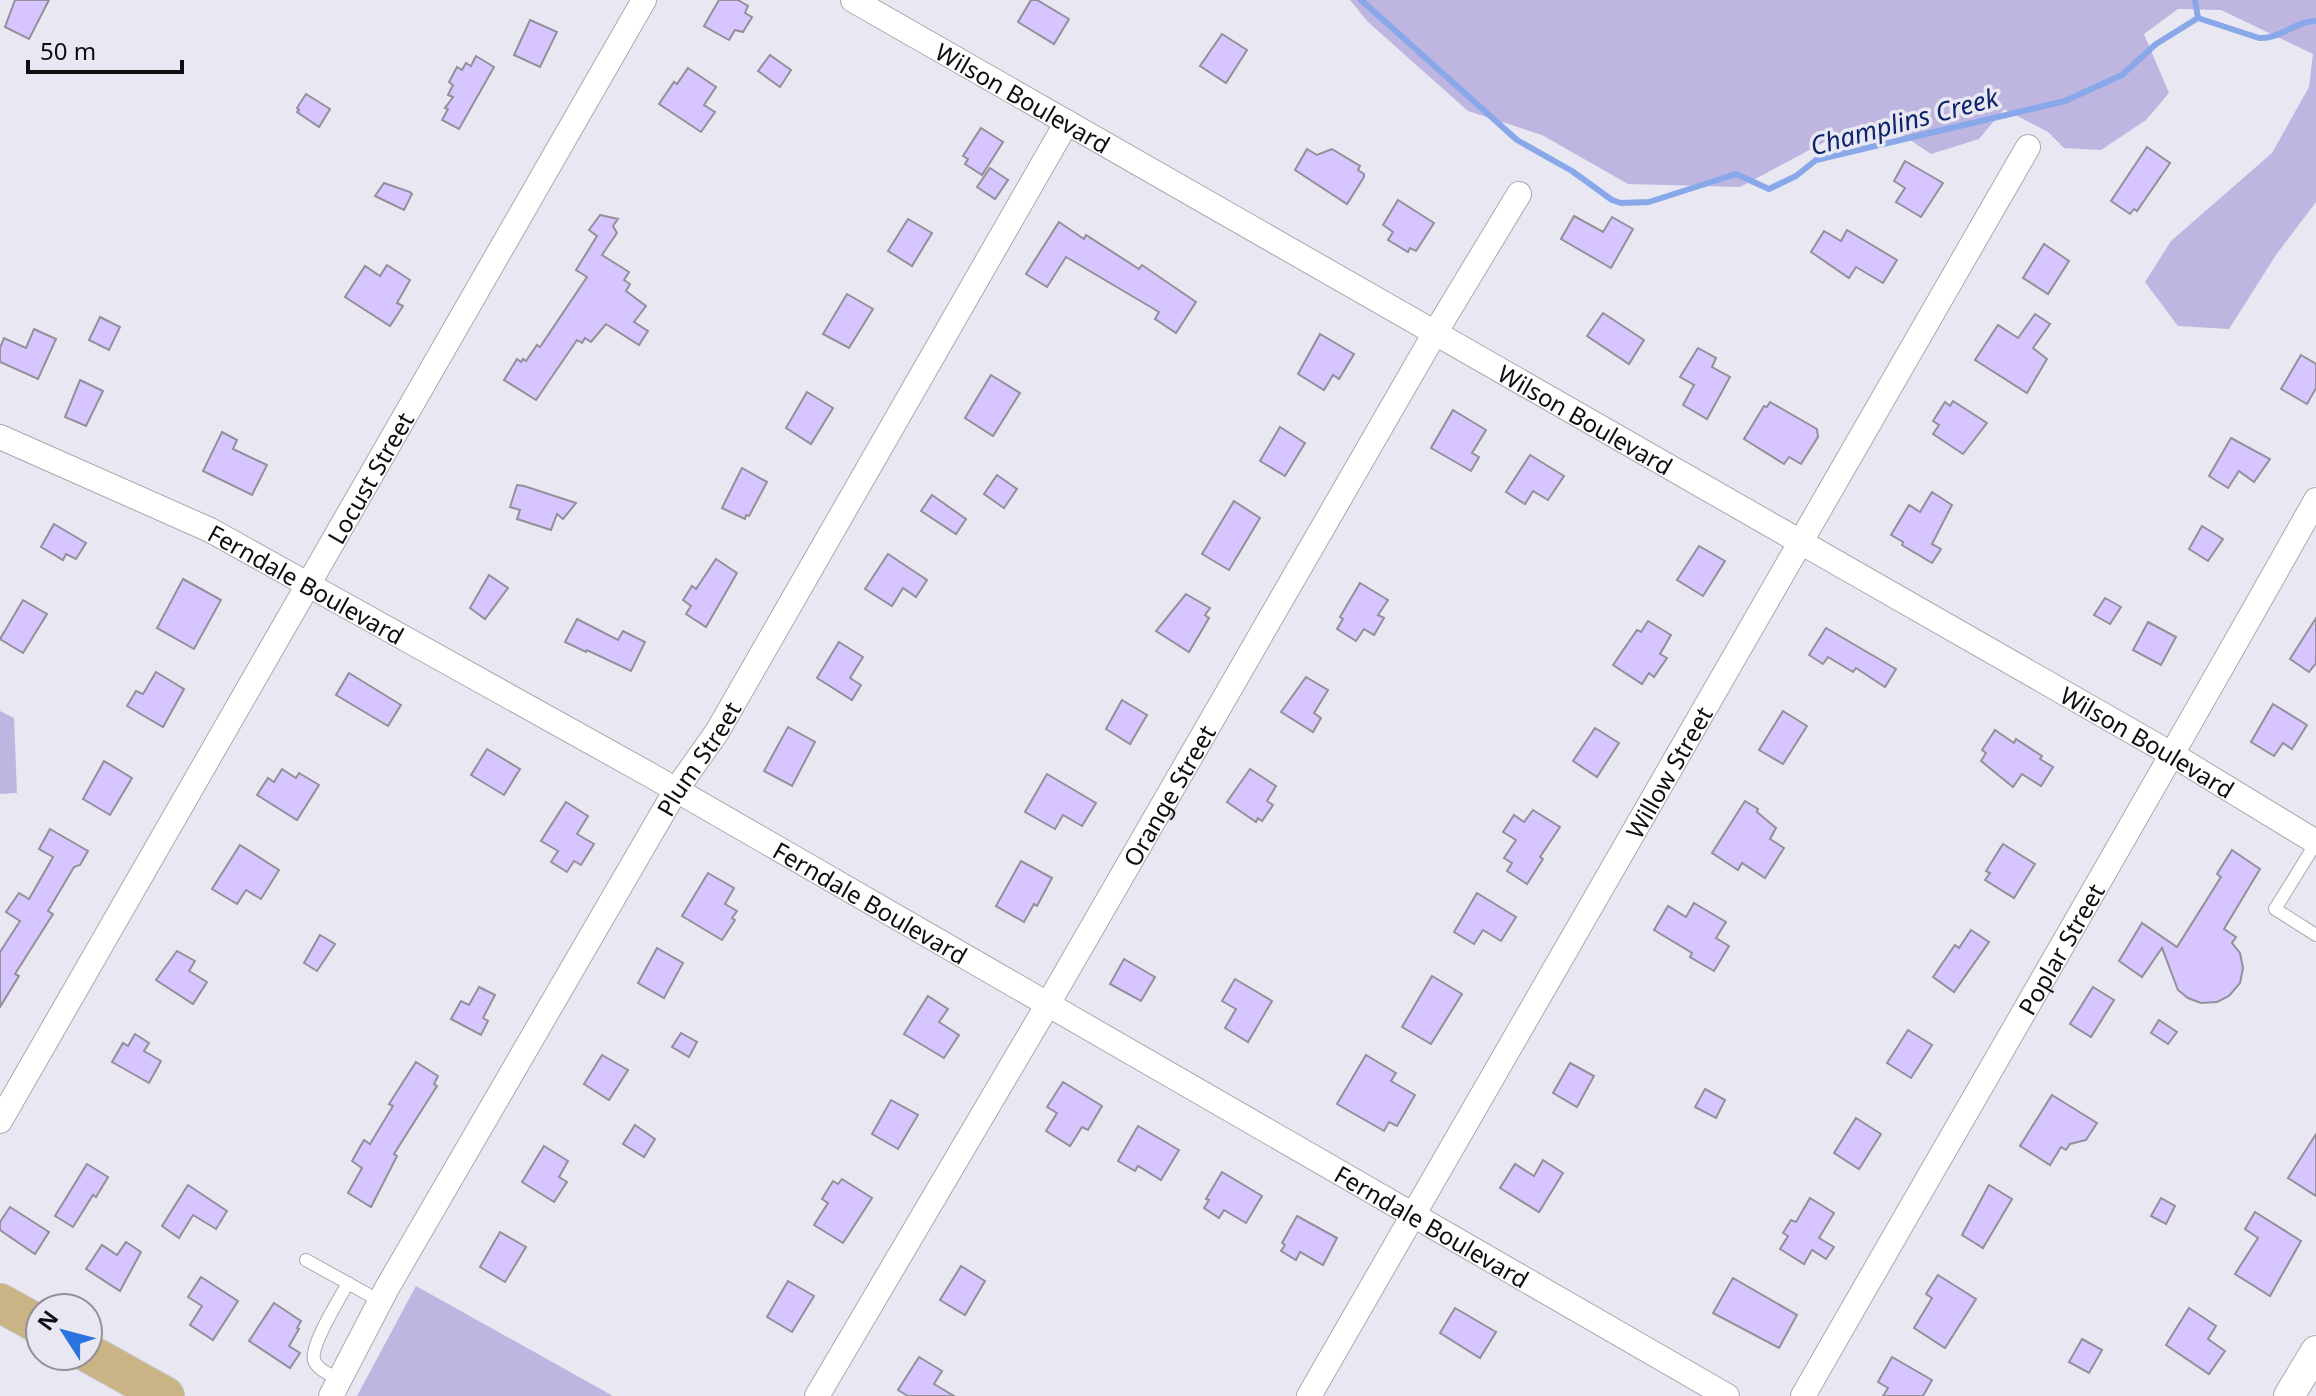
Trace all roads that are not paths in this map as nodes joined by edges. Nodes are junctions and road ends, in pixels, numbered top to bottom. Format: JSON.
{"nodes":[{"id":1,"x":644,"y":0,"type":"edge"},
{"id":2,"x":853,"y":0,"type":"edge"},
{"id":3,"x":1067,"y":122,"type":"junction"},
{"id":4,"x":2028,"y":147,"type":"dead end"},
{"id":5,"x":1519,"y":194,"type":"dead end"},
{"id":6,"x":1435,"y":333,"type":"junction"},
{"id":7,"x":0,"y":437,"type":"edge"},
{"id":8,"x":2316,"y":500,"type":"edge"},
{"id":9,"x":1801,"y":542,"type":"junction"},
{"id":10,"x":307,"y":584,"type":"junction"},
{"id":11,"x":2173,"y":755,"type":"junction"},
{"id":12,"x":676,"y":790,"type":"junction"},
{"id":13,"x":2316,"y":842,"type":"edge"},
{"id":14,"x":2316,"y":935,"type":"edge"},
{"id":15,"x":1048,"y":1004,"type":"junction"},
{"id":16,"x":0,"y":1121,"type":"edge"},
{"id":17,"x":1413,"y":1215,"type":"junction"},
{"id":18,"x":306,"y":1260,"type":"dead end"},
{"id":19,"x":348,"y":1283,"type":"junction"},
{"id":20,"x":380,"y":1301,"type":"junction"},
{"id":21,"x":0,"y":1303,"type":"edge"},
{"id":22,"x":24,"y":1316,"type":"edge"},
{"id":23,"x":2316,"y":1351,"type":"edge"},
{"id":24,"x":104,"y":1362,"type":"edge"},
{"id":25,"x":335,"y":1388,"type":"edge"},
{"id":26,"x":165,"y":1396,"type":"edge"},
{"id":27,"x":817,"y":1396,"type":"edge"},
{"id":28,"x":1309,"y":1396,"type":"edge"},
{"id":29,"x":1727,"y":1396,"type":"edge"},
{"id":30,"x":1803,"y":1396,"type":"edge"},
{"id":31,"x":2289,"y":1396,"type":"edge"}],
"edges":[{"from":1,"to":10,"type":"street","name":"Locust Street"},
{"from":2,"to":3,"type":"street","name":"Wilson Boulevard"},
{"from":3,"to":6,"type":"street","name":"Wilson Boulevard"},
{"from":3,"to":12,"type":"street","name":"Plum Street"},
{"from":4,"to":9,"type":"street","name":"Willow Street"},
{"from":5,"to":6,"type":"street","name":"Orange Street"},
{"from":6,"to":9,"type":"street","name":"Wilson Boulevard"},
{"from":6,"to":15,"type":"street","name":"Orange Street"},
{"from":7,"to":10,"type":"street","name":"Ferndale Boulevard"},
{"from":8,"to":11,"type":"street","name":"Poplar Street"},
{"from":9,"to":11,"type":"street","name":"Wilson Boulevard"},
{"from":9,"to":17,"type":"street","name":"Willow Street"},
{"from":10,"to":12,"type":"street","name":"Ferndale Boulevard"},
{"from":10,"to":16,"type":"street","name":"Locust Street"},
{"from":11,"to":13,"type":"street","name":"Wilson Boulevard"},
{"from":11,"to":30,"type":"street","name":"Poplar Street"},
{"from":12,"to":15,"type":"street","name":"Ferndale Boulevard"},
{"from":12,"to":20,"type":"street","name":"Plum Street"},
{"from":13,"to":14,"type":"lane"},
{"from":15,"to":17,"type":"street","name":"Ferndale Boulevard"},
{"from":15,"to":27,"type":"street","name":"Orange Street"},
{"from":17,"to":28,"type":"street","name":"Willow Street"},
{"from":17,"to":29,"type":"street","name":"Ferndale Boulevard"},
{"from":18,"to":19,"type":"lane"},
{"from":19,"to":20,"type":"lane"},
{"from":19,"to":25,"type":"lane"},
{"from":20,"to":25,"type":"street","name":"Plum Street"},
{"from":21,"to":22,"type":"main road"},
{"from":23,"to":31,"type":"street"},
{"from":24,"to":26,"type":"main road"}]}
